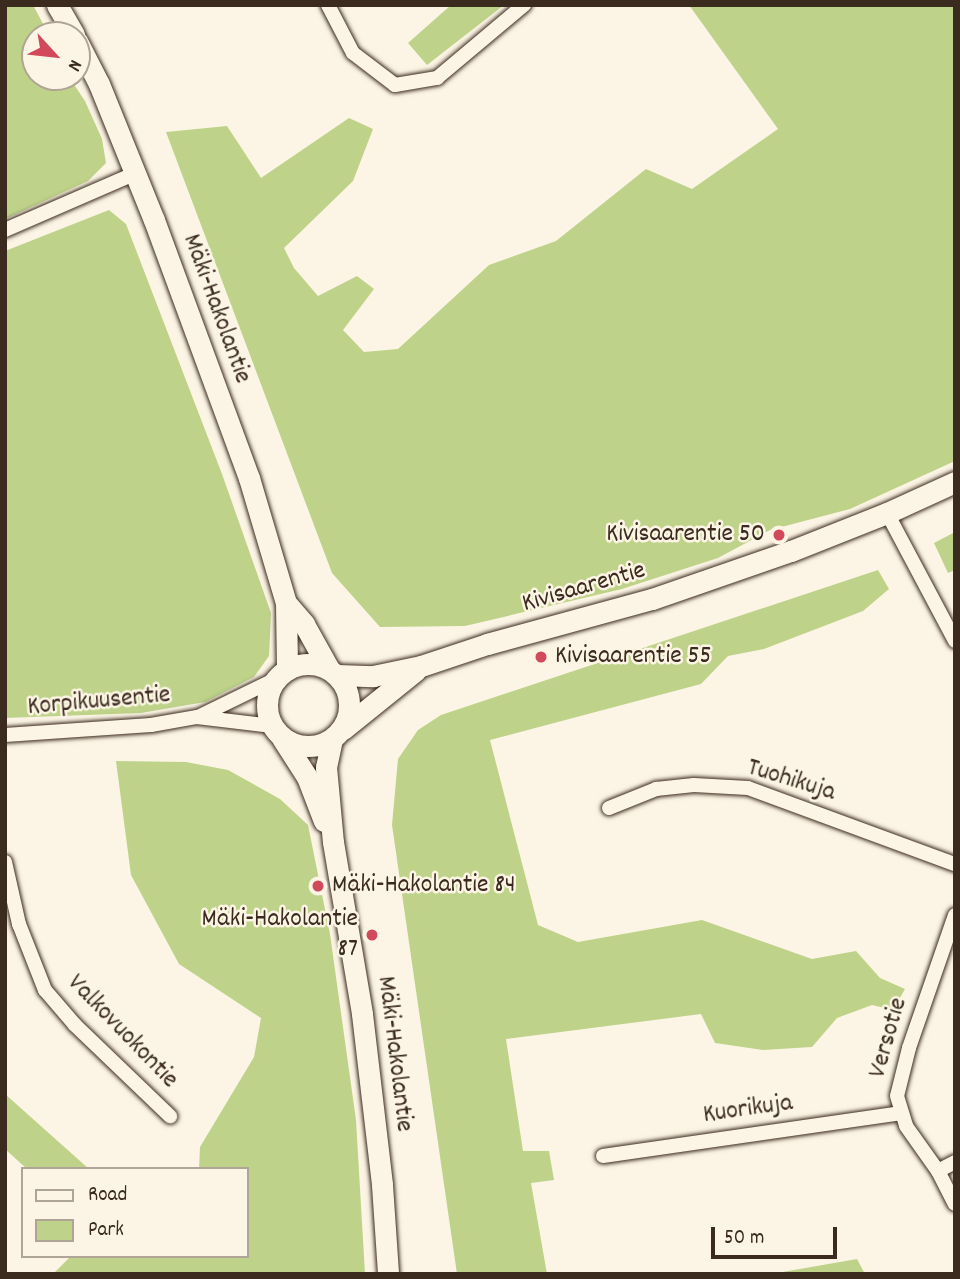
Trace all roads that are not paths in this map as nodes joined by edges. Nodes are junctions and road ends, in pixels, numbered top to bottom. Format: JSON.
{"nodes":[{"id":1,"x":57,"y":5,"type":"edge"},
{"id":2,"x":328,"y":5,"type":"edge"},
{"id":3,"x":524,"y":5,"type":"edge"},
{"id":4,"x":66,"y":21,"type":"edge"},
{"id":5,"x":91,"y":68,"type":"edge"},
{"id":6,"x":135,"y":174,"type":"junction"},
{"id":7,"x":5,"y":230,"type":"edge"},
{"id":8,"x":955,"y":482,"type":"edge"},
{"id":9,"x":887,"y":513,"type":"junction"},
{"id":10,"x":286,"y":603,"type":"junction"},
{"id":11,"x":955,"y":641,"type":"edge"},
{"id":12,"x":421,"y":666,"type":"junction"},
{"id":13,"x":333,"y":672,"type":"junction"},
{"id":14,"x":281,"y":674,"type":"junction"},
{"id":15,"x":197,"y":717,"type":"junction"},
{"id":16,"x":276,"y":732,"type":"junction"},
{"id":17,"x":5,"y":735,"type":"edge"},
{"id":18,"x":337,"y":735,"type":"junction"},
{"id":19,"x":609,"y":808,"type":"dead end"},
{"id":20,"x":333,"y":842,"type":"junction"},
{"id":21,"x":5,"y":862,"type":"edge"},
{"id":22,"x":955,"y":864,"type":"edge"},
{"id":23,"x":955,"y":915,"type":"edge"},
{"id":24,"x":900,"y":1113,"type":"junction"},
{"id":25,"x":170,"y":1116,"type":"dead end"},
{"id":26,"x":603,"y":1156,"type":"dead end"},
{"id":27,"x":955,"y":1162,"type":"edge"},
{"id":28,"x":938,"y":1171,"type":"junction"},
{"id":29,"x":955,"y":1204,"type":"edge"},
{"id":30,"x":388,"y":1274,"type":"edge"}],
"edges":[{"from":1,"to":4,"type":"street"},
{"from":2,"to":3,"type":"street"},
{"from":5,"to":6,"type":"street","name":"Mäki-Hakolantie"},
{"from":6,"to":7,"type":"street"},
{"from":6,"to":10,"type":"street","name":"Mäki-Hakolantie"},
{"from":8,"to":9,"type":"street","name":"Kivisaarentie"},
{"from":9,"to":11,"type":"street"},
{"from":9,"to":12,"type":"street","name":"Kivisaarentie"},
{"from":10,"to":13,"type":"street","name":"Mäki-Hakolantie"},
{"from":10,"to":14,"type":"street","name":"Mäki-Hakolantie"},
{"from":12,"to":13,"type":"street","name":"Kivisaarentie"},
{"from":12,"to":18,"type":"street","name":"Kivisaarentie"},
{"from":13,"to":14,"type":"street"},
{"from":13,"to":18,"type":"street"},
{"from":14,"to":15,"type":"street","name":"Korpikuusentie"},
{"from":14,"to":16,"type":"street"},
{"from":15,"to":16,"type":"street","name":"Korpikuusentie"},
{"from":15,"to":17,"type":"street","name":"Korpikuusentie"},
{"from":16,"to":18,"type":"street"},
{"from":16,"to":20,"type":"street","name":"Mäki-Hakolantie"},
{"from":18,"to":20,"type":"street","name":"Mäki-Hakolantie"},
{"from":19,"to":22,"type":"street","name":"Tuohikuja"},
{"from":20,"to":30,"type":"street","name":"Mäki-Hakolantie"},
{"from":21,"to":25,"type":"street","name":"Valkovuokontie"},
{"from":23,"to":24,"type":"street","name":"Versotie"},
{"from":24,"to":26,"type":"street","name":"Kuorikuja"},
{"from":24,"to":28,"type":"street","name":"Versotie"},
{"from":27,"to":28,"type":"street"},
{"from":28,"to":29,"type":"street","name":"Versotie"}]}
